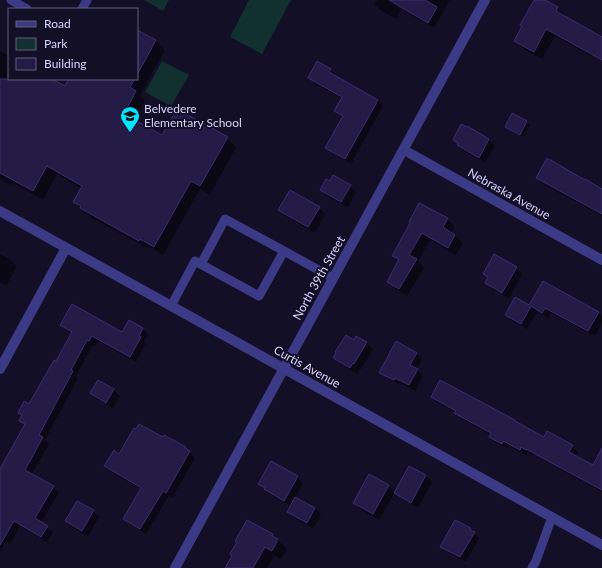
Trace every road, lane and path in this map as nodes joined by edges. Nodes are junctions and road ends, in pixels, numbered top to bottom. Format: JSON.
{"nodes":[{"id":1,"x":11,"y":0,"type":"edge"},
{"id":2,"x":485,"y":0,"type":"edge"},
{"id":3,"x":25,"y":8,"type":"edge"},
{"id":4,"x":404,"y":150,"type":"junction"},
{"id":5,"x":0,"y":211,"type":"edge"},
{"id":6,"x":66,"y":248,"type":"junction"},
{"id":7,"x":284,"y":251,"type":"junction"},
{"id":8,"x":602,"y":260,"type":"edge"},
{"id":9,"x":200,"y":264,"type":"junction"},
{"id":10,"x":334,"y":278,"type":"junction"},
{"id":11,"x":171,"y":306,"type":"junction"},
{"id":12,"x":0,"y":369,"type":"edge"},
{"id":13,"x":283,"y":369,"type":"junction"},
{"id":14,"x":552,"y":517,"type":"junction"},
{"id":15,"x":602,"y":545,"type":"edge"},
{"id":16,"x":175,"y":568,"type":"edge"},
{"id":17,"x":532,"y":568,"type":"edge"}],
"edges":[{"from":1,"to":3,"type":"lane"},
{"from":2,"to":4,"type":"street","name":"North 39th Street"},
{"from":4,"to":8,"type":"street","name":"Nebraska Avenue"},
{"from":4,"to":10,"type":"street","name":"North 39th Street"},
{"from":5,"to":6,"type":"street","name":"Curtis Avenue"},
{"from":6,"to":11,"type":"street","name":"Curtis Avenue"},
{"from":6,"to":12,"type":"street"},
{"from":7,"to":9,"type":"lane"},
{"from":7,"to":9,"type":"lane"},
{"from":7,"to":10,"type":"lane"},
{"from":9,"to":11,"type":"lane"},
{"from":10,"to":13,"type":"street","name":"North 39th Street"},
{"from":11,"to":13,"type":"street","name":"Curtis Avenue"},
{"from":13,"to":14,"type":"street","name":"Curtis Avenue"},
{"from":13,"to":16,"type":"street","name":"North 39th Street"},
{"from":14,"to":15,"type":"street","name":"Curtis Avenue"},
{"from":14,"to":17,"type":"lane"}]}
